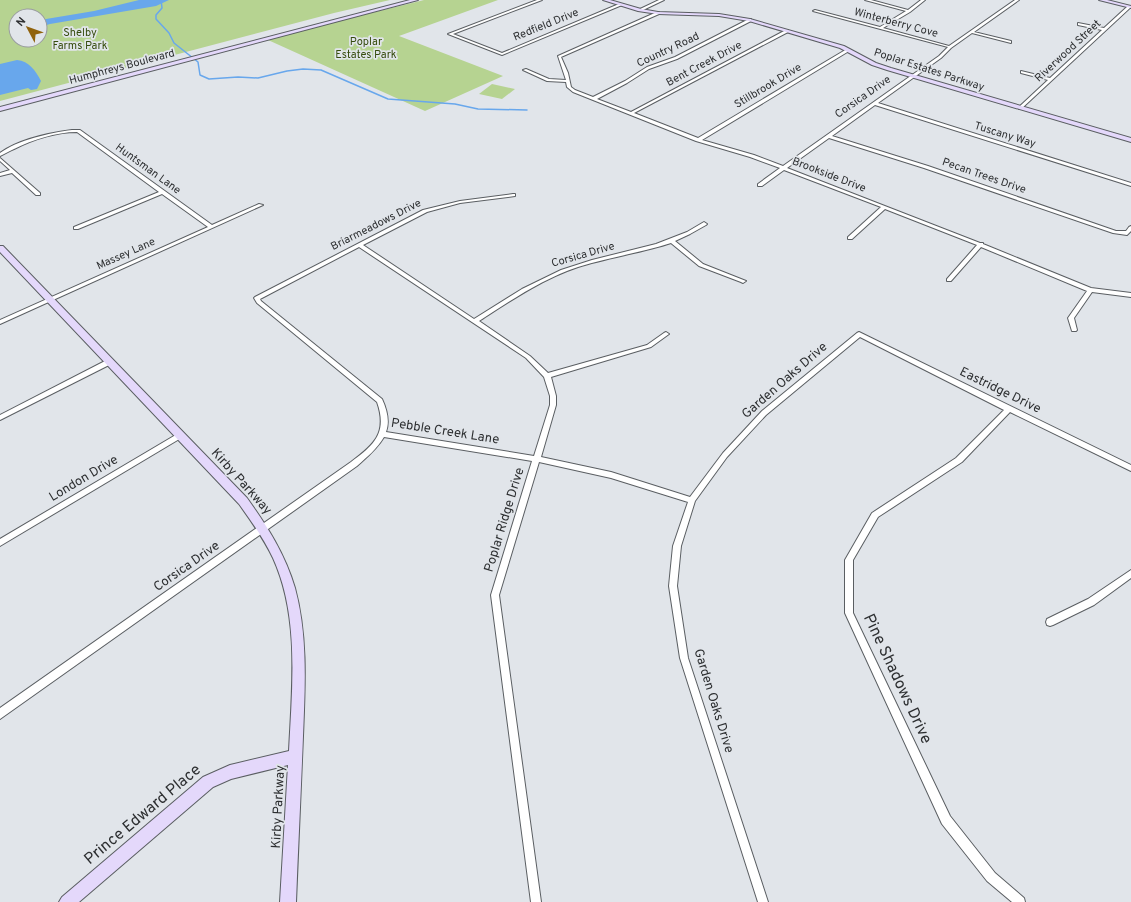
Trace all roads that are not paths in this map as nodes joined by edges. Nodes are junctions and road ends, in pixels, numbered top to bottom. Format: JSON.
{"nodes":[{"id":1,"x":398,"y":0,"type":"edge"},
{"id":2,"x":416,"y":0,"type":"edge"},
{"id":3,"x":540,"y":0,"type":"edge"},
{"id":4,"x":605,"y":0,"type":"edge"},
{"id":5,"x":662,"y":0,"type":"edge"},
{"id":6,"x":868,"y":0,"type":"edge"},
{"id":7,"x":923,"y":0,"type":"edge"},
{"id":8,"x":1017,"y":0,"type":"edge"},
{"id":9,"x":1101,"y":0,"type":"edge"},
{"id":10,"x":620,"y":4,"type":"junction"},
{"id":11,"x":1130,"y":7,"type":"edge"},
{"id":12,"x":640,"y":10,"type":"junction"},
{"id":13,"x":815,"y":11,"type":"dead end"},
{"id":14,"x":909,"y":11,"type":"junction"},
{"id":15,"x":658,"y":12,"type":"junction"},
{"id":16,"x":750,"y":20,"type":"junction"},
{"id":17,"x":1079,"y":24,"type":"dead end"},
{"id":18,"x":881,"y":28,"type":"junction"},
{"id":19,"x":1104,"y":29,"type":"junction"},
{"id":20,"x":787,"y":31,"type":"junction"},
{"id":21,"x":971,"y":32,"type":"junction"},
{"id":22,"x":247,"y":41,"type":"junction"},
{"id":23,"x":1010,"y":42,"type":"dead end"},
{"id":24,"x":950,"y":47,"type":"junction"},
{"id":25,"x":848,"y":50,"type":"junction"},
{"id":26,"x":172,"y":61,"type":"junction"},
{"id":27,"x":525,"y":70,"type":"dead end"},
{"id":28,"x":1022,"y":72,"type":"dead end"},
{"id":29,"x":912,"y":76,"type":"junction"},
{"id":30,"x":1051,"y":80,"type":"junction"},
{"id":31,"x":567,"y":81,"type":"junction"},
{"id":32,"x":595,"y":98,"type":"junction"},
{"id":33,"x":874,"y":103,"type":"junction"},
{"id":34,"x":0,"y":104,"type":"edge"},
{"id":35,"x":1020,"y":108,"type":"junction"},
{"id":36,"x":0,"y":109,"type":"edge"},
{"id":37,"x":630,"y":114,"type":"junction"},
{"id":38,"x":828,"y":136,"type":"junction"},
{"id":39,"x":698,"y":140,"type":"junction"},
{"id":40,"x":1131,"y":140,"type":"edge"},
{"id":41,"x":0,"y":155,"type":"edge"},
{"id":42,"x":0,"y":159,"type":"edge"},
{"id":43,"x":783,"y":168,"type":"junction"},
{"id":44,"x":12,"y":171,"type":"junction"},
{"id":45,"x":0,"y":175,"type":"edge"},
{"id":46,"x":760,"y":185,"type":"dead end"},
{"id":47,"x":1131,"y":185,"type":"edge"},
{"id":48,"x":162,"y":192,"type":"junction"},
{"id":49,"x":38,"y":194,"type":"dead end"},
{"id":50,"x":513,"y":195,"type":"dead end"},
{"id":51,"x":261,"y":205,"type":"dead end"},
{"id":52,"x":884,"y":207,"type":"junction"},
{"id":53,"x":704,"y":224,"type":"dead end"},
{"id":54,"x":211,"y":227,"type":"junction"},
{"id":55,"x":76,"y":228,"type":"dead end"},
{"id":56,"x":1131,"y":228,"type":"edge"},
{"id":57,"x":850,"y":238,"type":"dead end"},
{"id":58,"x":672,"y":241,"type":"junction"},
{"id":59,"x":981,"y":244,"type":"junction"},
{"id":60,"x":359,"y":245,"type":"junction"},
{"id":61,"x":0,"y":248,"type":"edge"},
{"id":62,"x":949,"y":280,"type":"dead end"},
{"id":63,"x":743,"y":281,"type":"dead end"},
{"id":64,"x":1090,"y":290,"type":"junction"},
{"id":65,"x":1131,"y":295,"type":"edge"},
{"id":66,"x":257,"y":298,"type":"joint"},
{"id":67,"x":50,"y":300,"type":"junction"},
{"id":68,"x":475,"y":321,"type":"junction"},
{"id":69,"x":0,"y":322,"type":"edge"},
{"id":70,"x":1074,"y":330,"type":"dead end"},
{"id":71,"x":666,"y":334,"type":"dead end"},
{"id":72,"x":859,"y":334,"type":"joint"},
{"id":73,"x":109,"y":362,"type":"junction"},
{"id":74,"x":547,"y":376,"type":"junction"},
{"id":75,"x":1009,"y":409,"type":"junction"},
{"id":76,"x":0,"y":418,"type":"edge"},
{"id":77,"x":383,"y":434,"type":"junction"},
{"id":78,"x":180,"y":436,"type":"junction"},
{"id":79,"x":536,"y":459,"type":"junction"},
{"id":80,"x":1131,"y":468,"type":"edge"},
{"id":81,"x":692,"y":500,"type":"junction"},
{"id":82,"x":263,"y":527,"type":"junction"},
{"id":83,"x":0,"y":543,"type":"edge"},
{"id":84,"x":1131,"y":574,"type":"edge"},
{"id":85,"x":1050,"y":622,"type":"dead end"},
{"id":86,"x":0,"y":714,"type":"edge"},
{"id":87,"x":296,"y":756,"type":"junction"},
{"id":88,"x":67,"y":902,"type":"edge"},
{"id":89,"x":288,"y":902,"type":"edge"},
{"id":90,"x":536,"y":902,"type":"edge"},
{"id":91,"x":763,"y":902,"type":"edge"},
{"id":92,"x":1020,"y":902,"type":"edge"}],
"edges":[{"from":1,"to":22,"type":"main road"},
{"from":2,"to":22,"type":"main road"},
{"from":3,"to":10,"type":"street","name":"Redfield Drive"},
{"from":4,"to":10,"type":"main road","name":"Poplar Estates Parkway"},
{"from":5,"to":12,"type":"street"},
{"from":6,"to":14,"type":"street"},
{"from":7,"to":14,"type":"street"},
{"from":8,"to":21,"type":"street","name":"Corsica Drive"},
{"from":9,"to":11,"type":"main road"},
{"from":10,"to":12,"type":"main road","name":"Poplar Estates Parkway"},
{"from":11,"to":19,"type":"street","name":"Riverwood Street"},
{"from":12,"to":15,"type":"main road","name":"Poplar Estates Parkway"},
{"from":13,"to":18,"type":"street","name":"Winterberry Cove"},
{"from":14,"to":18,"type":"street"},
{"from":15,"to":16,"type":"main road","name":"Poplar Estates Parkway"},
{"from":15,"to":31,"type":"street"},
{"from":16,"to":20,"type":"main road","name":"Poplar Estates Parkway"},
{"from":16,"to":32,"type":"street","name":"Country Road"},
{"from":17,"to":19,"type":"street"},
{"from":18,"to":24,"type":"street","name":"Winterberry Cove"},
{"from":19,"to":30,"type":"street","name":"Riverwood Street"},
{"from":20,"to":25,"type":"main road","name":"Poplar Estates Parkway"},
{"from":20,"to":37,"type":"street","name":"Bent Creek Drive"},
{"from":21,"to":23,"type":"street"},
{"from":21,"to":24,"type":"street","name":"Corsica Drive"},
{"from":22,"to":26,"type":"main road","name":"Humphreys Boulevard"},
{"from":22,"to":26,"type":"main road","name":"Humphreys Boulevard"},
{"from":24,"to":29,"type":"street","name":"Corsica Drive"},
{"from":25,"to":29,"type":"main road","name":"Poplar Estates Parkway"},
{"from":25,"to":39,"type":"street","name":"Stillbrook Drive"},
{"from":26,"to":34,"type":"main road","name":"Humphreys Boulevard"},
{"from":26,"to":36,"type":"main road","name":"Humphreys Boulevard"},
{"from":27,"to":31,"type":"street"},
{"from":28,"to":30,"type":"street"},
{"from":29,"to":33,"type":"street","name":"Corsica Drive"},
{"from":29,"to":35,"type":"main road","name":"Poplar Estates Parkway"},
{"from":30,"to":35,"type":"street","name":"Riverwood Street"},
{"from":31,"to":32,"type":"street","name":"Brookside Drive"},
{"from":32,"to":37,"type":"street","name":"Brookside Drive"},
{"from":33,"to":38,"type":"street","name":"Corsica Drive"},
{"from":33,"to":47,"type":"street","name":"Tuscany Way"},
{"from":35,"to":40,"type":"main road","name":"Poplar Estates Parkway"},
{"from":37,"to":39,"type":"street","name":"Brookside Drive"},
{"from":38,"to":43,"type":"street","name":"Corsica Drive"},
{"from":38,"to":56,"type":"street","name":"Pecan Trees Drive"},
{"from":39,"to":43,"type":"street","name":"Brookside Drive"},
{"from":41,"to":48,"type":"street","name":"Huntsman Lane"},
{"from":42,"to":44,"type":"street"},
{"from":43,"to":46,"type":"street","name":"Corsica Drive"},
{"from":43,"to":52,"type":"street","name":"Brookside Drive"},
{"from":44,"to":45,"type":"street"},
{"from":44,"to":49,"type":"street"},
{"from":48,"to":54,"type":"street","name":"Huntsman Lane"},
{"from":48,"to":55,"type":"street"},
{"from":50,"to":60,"type":"street","name":"Briarmeadows Drive"},
{"from":51,"to":54,"type":"street","name":"Massey Lane"},
{"from":52,"to":57,"type":"street"},
{"from":52,"to":59,"type":"street","name":"Brookside Drive"},
{"from":53,"to":58,"type":"street","name":"Corsica Drive"},
{"from":54,"to":67,"type":"street","name":"Massey Lane"},
{"from":58,"to":63,"type":"street"},
{"from":58,"to":68,"type":"street","name":"Corsica Drive"},
{"from":59,"to":62,"type":"street"},
{"from":59,"to":64,"type":"street","name":"Brookside Drive"},
{"from":60,"to":66,"type":"street","name":"Briarmeadows Drive"},
{"from":60,"to":68,"type":"street","name":"Poplar Ridge Drive"},
{"from":61,"to":67,"type":"main road","name":"Kirby Parkway"},
{"from":64,"to":65,"type":"street","name":"Brookside Drive"},
{"from":64,"to":70,"type":"street"},
{"from":66,"to":77,"type":"street","name":"Pebble Creek Lane"},
{"from":67,"to":69,"type":"street","name":"Massey Lane"},
{"from":67,"to":73,"type":"main road","name":"Kirby Parkway"},
{"from":68,"to":74,"type":"street","name":"Poplar Ridge Drive"},
{"from":71,"to":74,"type":"street"},
{"from":72,"to":75,"type":"street","name":"Eastridge Drive"},
{"from":72,"to":81,"type":"street","name":"Garden Oaks Drive"},
{"from":73,"to":76,"type":"street"},
{"from":73,"to":78,"type":"main road","name":"Kirby Parkway"},
{"from":74,"to":79,"type":"street","name":"Poplar Ridge Drive"},
{"from":75,"to":80,"type":"street","name":"Eastridge Drive"},
{"from":75,"to":92,"type":"street","name":"Pine Shadows Drive"},
{"from":77,"to":79,"type":"street","name":"Pebble Creek Lane"},
{"from":77,"to":82,"type":"street","name":"Corsica Drive"},
{"from":78,"to":82,"type":"main road","name":"Kirby Parkway"},
{"from":78,"to":83,"type":"street","name":"London Drive"},
{"from":79,"to":81,"type":"street","name":"Pebble Creek Lane"},
{"from":79,"to":90,"type":"street","name":"Poplar Ridge Drive"},
{"from":81,"to":91,"type":"street","name":"Garden Oaks Drive"},
{"from":82,"to":86,"type":"street","name":"Corsica Drive"},
{"from":82,"to":87,"type":"main road","name":"Kirby Parkway"},
{"from":84,"to":85,"type":"street"},
{"from":87,"to":88,"type":"main road","name":"Prince Edward Place"},
{"from":87,"to":89,"type":"main road","name":"Kirby Parkway"}]}
